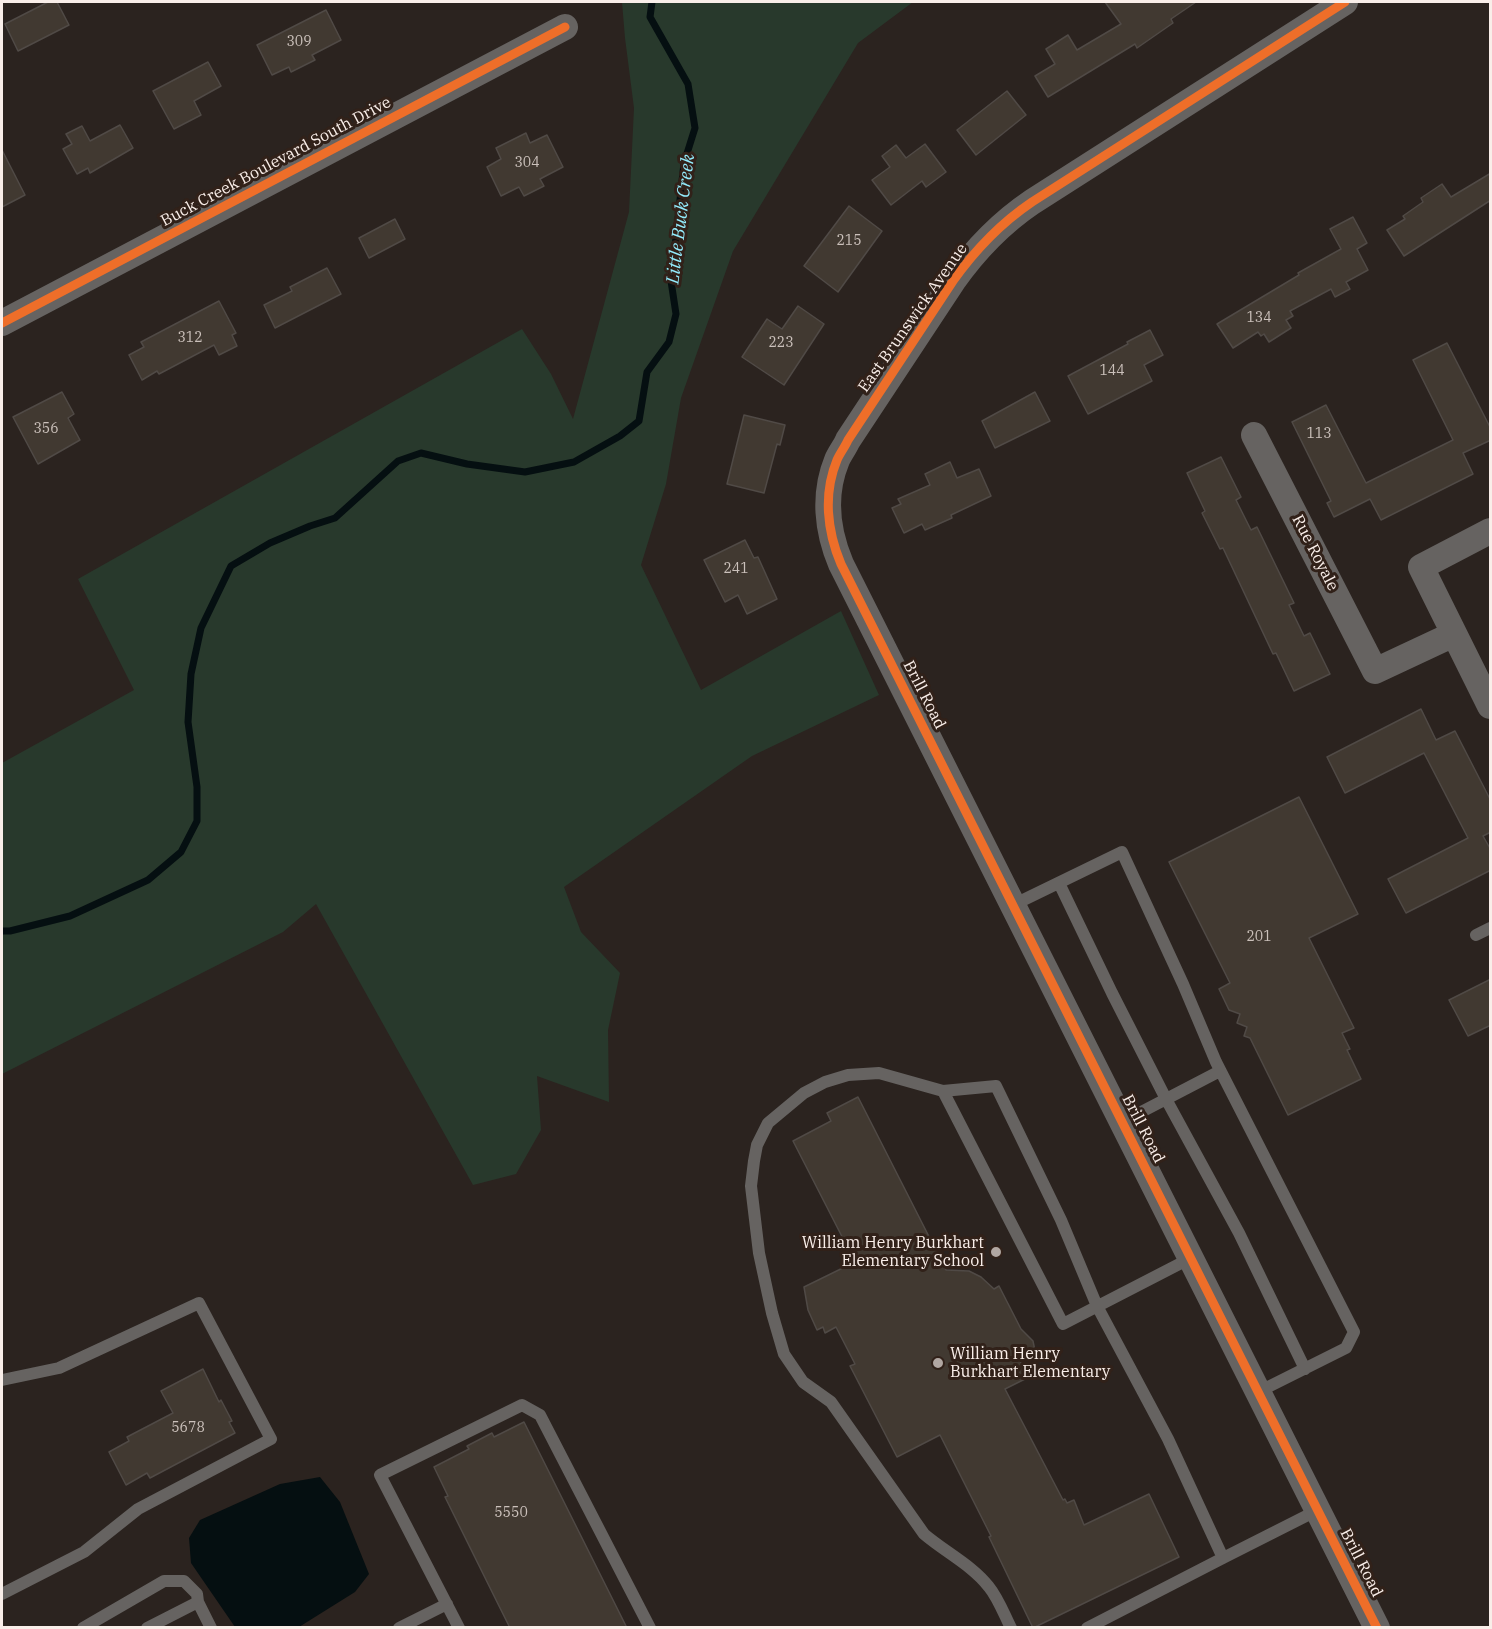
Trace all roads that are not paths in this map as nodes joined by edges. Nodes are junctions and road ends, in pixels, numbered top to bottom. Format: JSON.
{"nodes":[{"id":1,"x":1345,"y":2,"type":"edge"},
{"id":2,"x":566,"y":27,"type":"dead end"},
{"id":3,"x":2,"y":323,"type":"edge"},
{"id":4,"x":1254,"y":435,"type":"dead end"},
{"id":5,"x":1491,"y":531,"type":"edge"},
{"id":6,"x":1454,"y":634,"type":"junction"},
{"id":7,"x":882,"y":644,"type":"joint"},
{"id":8,"x":1491,"y":706,"type":"edge"},
{"id":9,"x":1059,"y":883,"type":"junction"},
{"id":10,"x":1013,"y":905,"type":"junction"},
{"id":11,"x":1491,"y":928,"type":"edge"},
{"id":12,"x":1476,"y":935,"type":"dead end"},
{"id":13,"x":1221,"y":1071,"type":"junction"},
{"id":14,"x":943,"y":1091,"type":"junction"},
{"id":15,"x":1166,"y":1099,"type":"junction"},
{"id":16,"x":1122,"y":1122,"type":"junction"},
{"id":17,"x":1191,"y":1258,"type":"junction"},
{"id":18,"x":1097,"y":1306,"type":"junction"},
{"id":19,"x":1305,"y":1368,"type":"junction"},
{"id":20,"x":2,"y":1380,"type":"edge"},
{"id":21,"x":1258,"y":1392,"type":"junction"},
{"id":22,"x":1318,"y":1509,"type":"junction"},
{"id":23,"x":1222,"y":1558,"type":"junction"},
{"id":24,"x":2,"y":1594,"type":"edge"},
{"id":25,"x":198,"y":1602,"type":"junction"},
{"id":26,"x":447,"y":1604,"type":"junction"},
{"id":27,"x":82,"y":1628,"type":"edge"},
{"id":28,"x":147,"y":1628,"type":"edge"},
{"id":29,"x":211,"y":1628,"type":"edge"},
{"id":30,"x":399,"y":1628,"type":"edge"},
{"id":31,"x":459,"y":1628,"type":"edge"},
{"id":32,"x":650,"y":1628,"type":"edge"},
{"id":33,"x":1011,"y":1628,"type":"edge"},
{"id":34,"x":1087,"y":1628,"type":"edge"},
{"id":35,"x":1377,"y":1628,"type":"edge"}],
"edges":[{"from":1,"to":7,"type":"street","name":"East Brunswick Avenue"},
{"from":2,"to":3,"type":"street","name":"Buck Creek Boulevard South Drive"},
{"from":4,"to":6,"type":"street","name":"Rue Royale"},
{"from":5,"to":6,"type":"street"},
{"from":6,"to":8,"type":"street"},
{"from":7,"to":10,"type":"street","name":"Brill Road"},
{"from":9,"to":10,"type":"lane"},
{"from":9,"to":13,"type":"lane"},
{"from":9,"to":15,"type":"lane"},
{"from":10,"to":16,"type":"street","name":"Brill Road"},
{"from":11,"to":12,"type":"lane"},
{"from":13,"to":15,"type":"lane"},
{"from":13,"to":19,"type":"lane"},
{"from":14,"to":18,"type":"lane"},
{"from":14,"to":18,"type":"lane"},
{"from":14,"to":33,"type":"lane"},
{"from":15,"to":16,"type":"lane"},
{"from":15,"to":19,"type":"lane"},
{"from":16,"to":17,"type":"street","name":"Brill Road"},
{"from":17,"to":18,"type":"lane"},
{"from":17,"to":21,"type":"street","name":"Brill Road"},
{"from":18,"to":23,"type":"lane"},
{"from":19,"to":21,"type":"lane"},
{"from":20,"to":24,"type":"lane"},
{"from":21,"to":22,"type":"street","name":"Brill Road"},
{"from":22,"to":23,"type":"lane"},
{"from":22,"to":35,"type":"street","name":"Brill Road"},
{"from":23,"to":34,"type":"lane"},
{"from":25,"to":27,"type":"lane"},
{"from":25,"to":28,"type":"lane"},
{"from":25,"to":29,"type":"lane"},
{"from":26,"to":30,"type":"lane"},
{"from":26,"to":31,"type":"lane"},
{"from":26,"to":32,"type":"lane"}]}
